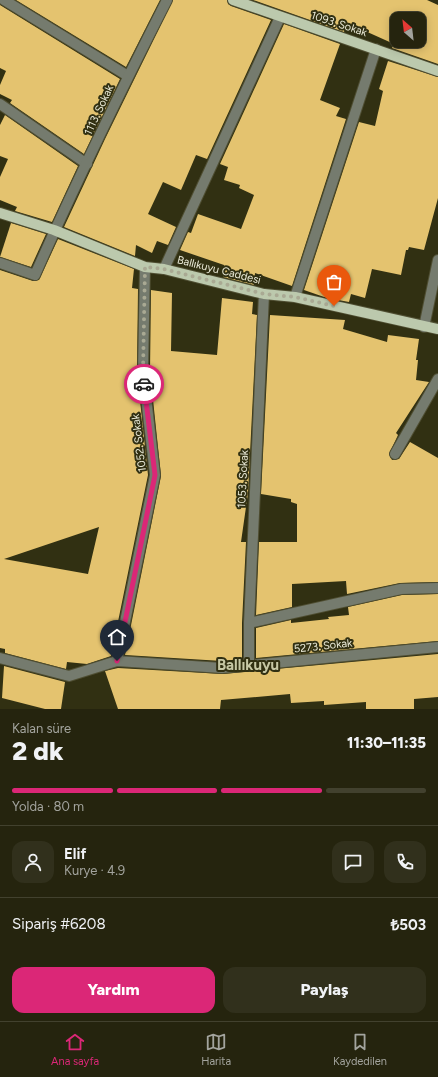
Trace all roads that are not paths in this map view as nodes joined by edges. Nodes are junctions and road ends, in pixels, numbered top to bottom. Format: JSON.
{"nodes":[{"id":1,"x":4,"y":0,"type":"edge"},
{"id":2,"x":167,"y":0,"type":"edge"},
{"id":3,"x":233,"y":0,"type":"edge"},
{"id":4,"x":280,"y":17,"type":"junction"},
{"id":5,"x":376,"y":49,"type":"junction"},
{"id":6,"x":438,"y":71,"type":"edge"},
{"id":7,"x":128,"y":76,"type":"junction"},
{"id":8,"x":0,"y":104,"type":"edge"},
{"id":9,"x":87,"y":164,"type":"junction"},
{"id":10,"x":0,"y":213,"type":"edge"},
{"id":11,"x":54,"y":230,"type":"junction"},
{"id":12,"x":438,"y":260,"type":"edge"},
{"id":13,"x":0,"y":264,"type":"edge"},
{"id":14,"x":145,"y":267,"type":"junction"},
{"id":15,"x":164,"y":269,"type":"junction"},
{"id":16,"x":264,"y":294,"type":"junction"},
{"id":17,"x":295,"y":297,"type":"junction"},
{"id":18,"x":424,"y":327,"type":"junction"},
{"id":19,"x":438,"y":329,"type":"edge"},
{"id":20,"x":438,"y":378,"type":"edge"},
{"id":21,"x":395,"y":454,"type":"dead end"},
{"id":22,"x":438,"y":588,"type":"edge"},
{"id":23,"x":249,"y":622,"type":"junction"},
{"id":24,"x":438,"y":647,"type":"edge"},
{"id":25,"x":0,"y":658,"type":"edge"},
{"id":26,"x":117,"y":661,"type":"junction"},
{"id":27,"x":249,"y":666,"type":"junction"}],
"edges":[{"from":1,"to":7,"type":"street"},
{"from":2,"to":7,"type":"street","name":"1113. Sokak"},
{"from":3,"to":4,"type":"main road","name":"1093. Sokak"},
{"from":4,"to":5,"type":"main road","name":"1093. Sokak"},
{"from":4,"to":15,"type":"street"},
{"from":5,"to":6,"type":"main road","name":"1093. Sokak"},
{"from":5,"to":17,"type":"street"},
{"from":7,"to":9,"type":"street","name":"1113. Sokak"},
{"from":8,"to":9,"type":"street"},
{"from":9,"to":11,"type":"street","name":"1113. Sokak"},
{"from":10,"to":11,"type":"main road","name":"Ballıkuyu Caddesi"},
{"from":11,"to":13,"type":"street","name":"1113. Sokak"},
{"from":11,"to":14,"type":"main road","name":"Ballıkuyu Caddesi"},
{"from":12,"to":18,"type":"street"},
{"from":14,"to":15,"type":"main road","name":"Ballıkuyu Caddesi"},
{"from":14,"to":26,"type":"street","name":"1052. Sokak"},
{"from":15,"to":16,"type":"main road","name":"Ballıkuyu Caddesi"},
{"from":16,"to":17,"type":"main road","name":"Ballıkuyu Caddesi"},
{"from":16,"to":23,"type":"street","name":"1053. Sokak"},
{"from":17,"to":18,"type":"main road","name":"Ballıkuyu Caddesi"},
{"from":18,"to":19,"type":"main road","name":"Ballıkuyu Caddesi"},
{"from":20,"to":21,"type":"street"},
{"from":22,"to":23,"type":"street"},
{"from":23,"to":27,"type":"street","name":"1053. Sokak"},
{"from":24,"to":27,"type":"street","name":"5273. Sokak"},
{"from":25,"to":26,"type":"street","name":"5273. Sokak"},
{"from":26,"to":27,"type":"street","name":"5273. Sokak"}]}
